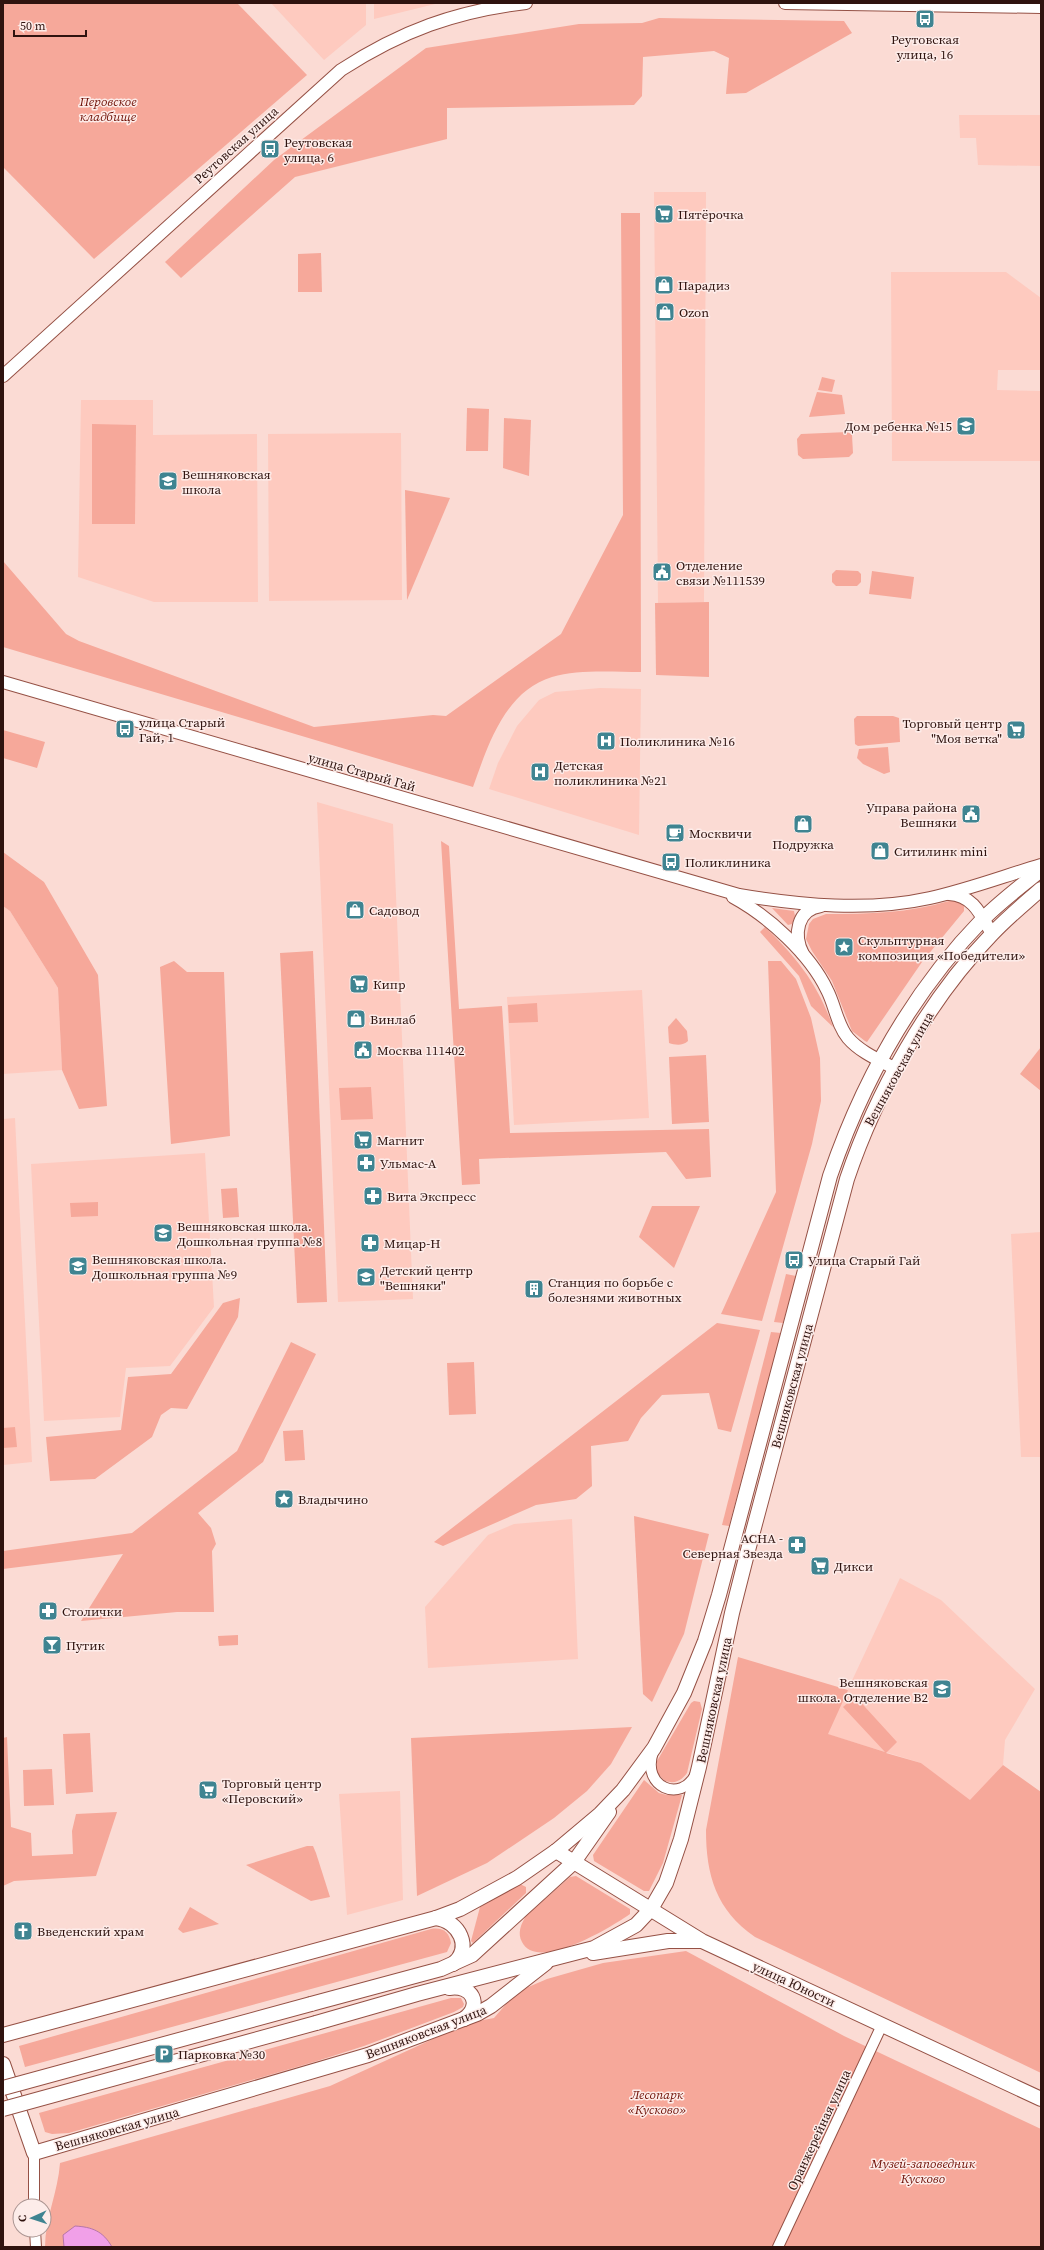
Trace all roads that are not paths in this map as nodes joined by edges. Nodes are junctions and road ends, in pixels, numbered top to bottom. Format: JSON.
{"nodes":[{"id":1,"x":526,"y":3,"type":"edge"},
{"id":2,"x":785,"y":3,"type":"edge"},
{"id":3,"x":1041,"y":7,"type":"edge"},
{"id":4,"x":3,"y":376,"type":"edge"},
{"id":5,"x":3,"y":682,"type":"edge"},
{"id":6,"x":1041,"y":865,"type":"edge"},
{"id":7,"x":1041,"y":870,"type":"edge"},
{"id":8,"x":714,"y":888,"type":"junction"},
{"id":9,"x":1041,"y":889,"type":"edge"},
{"id":10,"x":945,"y":894,"type":"junction"},
{"id":11,"x":826,"y":906,"type":"junction"},
{"id":12,"x":983,"y":919,"type":"junction"},
{"id":13,"x":992,"y":934,"type":"junction"},
{"id":14,"x":806,"y":958,"type":"junction"},
{"id":15,"x":880,"y":1061,"type":"junction"},
{"id":16,"x":896,"y":1069,"type":"junction"},
{"id":17,"x":811,"y":1250,"type":"junction"},
{"id":18,"x":827,"y":1255,"type":"junction"},
{"id":19,"x":654,"y":1748,"type":"junction"},
{"id":20,"x":699,"y":1768,"type":"junction"},
{"id":21,"x":623,"y":1790,"type":"junction"},
{"id":22,"x":556,"y":1851,"type":"junction"},
{"id":23,"x":574,"y":1862,"type":"junction"},
{"id":24,"x":651,"y":1909,"type":"junction"},
{"id":25,"x":441,"y":1916,"type":"junction"},
{"id":26,"x":702,"y":1941,"type":"junction"},
{"id":27,"x":572,"y":1955,"type":"junction"},
{"id":28,"x":551,"y":1960,"type":"junction"},
{"id":29,"x":449,"y":1966,"type":"junction"},
{"id":30,"x":418,"y":1994,"type":"junction"},
{"id":31,"x":463,"y":2020,"type":"junction"},
{"id":32,"x":882,"y":2025,"type":"junction"},
{"id":33,"x":3,"y":2035,"type":"edge"},
{"id":34,"x":3,"y":2064,"type":"edge"},
{"id":35,"x":3,"y":2088,"type":"edge"},
{"id":36,"x":1041,"y":2099,"type":"edge"},
{"id":37,"x":3,"y":2109,"type":"edge"},
{"id":38,"x":34,"y":2153,"type":"junction"},
{"id":39,"x":34,"y":2198,"type":"edge"},
{"id":40,"x":778,"y":2247,"type":"edge"}],
"edges":[{"from":1,"to":4,"type":"street","name":"Реутовская улица"},
{"from":2,"to":3,"type":"street"},
{"from":5,"to":8,"type":"street","name":"улица Старый Гай"},
{"from":6,"to":10,"type":"street","name":"улица Старый Гай"},
{"from":7,"to":12,"type":"main road","name":"Вешняковская улица"},
{"from":8,"to":11,"type":"street","name":"улица Старый Гай"},
{"from":8,"to":14,"type":"street","name":"улица Старый Гай"},
{"from":9,"to":13,"type":"main road","name":"Вешняковская улица"},
{"from":10,"to":11,"type":"street","name":"улица Старый Гай"},
{"from":10,"to":12,"type":"street","name":"улица Старый Гай"},
{"from":11,"to":14,"type":"street","name":"улица Старый Гай"},
{"from":12,"to":13,"type":"street","name":"улица Старый Гай"},
{"from":12,"to":15,"type":"main road","name":"Вешняковская улица"},
{"from":13,"to":16,"type":"main road","name":"Вешняковская улица"},
{"from":14,"to":15,"type":"street","name":"улица Старый Гай"},
{"from":15,"to":16,"type":"street","name":"улица Старый Гай"},
{"from":15,"to":17,"type":"main road","name":"Вешняковская улица"},
{"from":16,"to":18,"type":"main road","name":"Вешняковская улица"},
{"from":17,"to":18,"type":"street"},
{"from":17,"to":19,"type":"main road","name":"Вешняковская улица"},
{"from":18,"to":20,"type":"main road","name":"Вешняковская улица"},
{"from":19,"to":20,"type":"street"},
{"from":19,"to":21,"type":"main road","name":"Вешняковская улица"},
{"from":20,"to":24,"type":"main road","name":"Вешняковская улица"},
{"from":21,"to":22,"type":"main road","name":"Вешняковская улица"},
{"from":21,"to":23,"type":"main road"},
{"from":22,"to":23,"type":"main road","name":"улица Юности"},
{"from":22,"to":25,"type":"main road","name":"Вешняковская улица"},
{"from":23,"to":24,"type":"main road","name":"улица Юности"},
{"from":23,"to":29,"type":"main road"},
{"from":24,"to":26,"type":"main road","name":"улица Юности"},
{"from":24,"to":27,"type":"main road","name":"Вешняковская улица"},
{"from":25,"to":29,"type":"main road"},
{"from":25,"to":33,"type":"main road","name":"Вешняковская улица"},
{"from":26,"to":27,"type":"main road"},
{"from":26,"to":32,"type":"main road","name":"улица Юности"},
{"from":27,"to":28,"type":"main road","name":"Вешняковская улица"},
{"from":28,"to":30,"type":"main road"},
{"from":28,"to":31,"type":"main road","name":"Вешняковская улица"},
{"from":29,"to":35,"type":"main road","bridge":true},
{"from":30,"to":31,"type":"main road"},
{"from":30,"to":37,"type":"main road","bridge":true},
{"from":31,"to":38,"type":"main road","name":"Вешняковская улица"},
{"from":32,"to":36,"type":"main road","name":"улица Юности"},
{"from":32,"to":40,"type":"street","name":"Оранжерейная улица"},
{"from":34,"to":38,"type":"main road"},
{"from":38,"to":39,"type":"street"}]}
